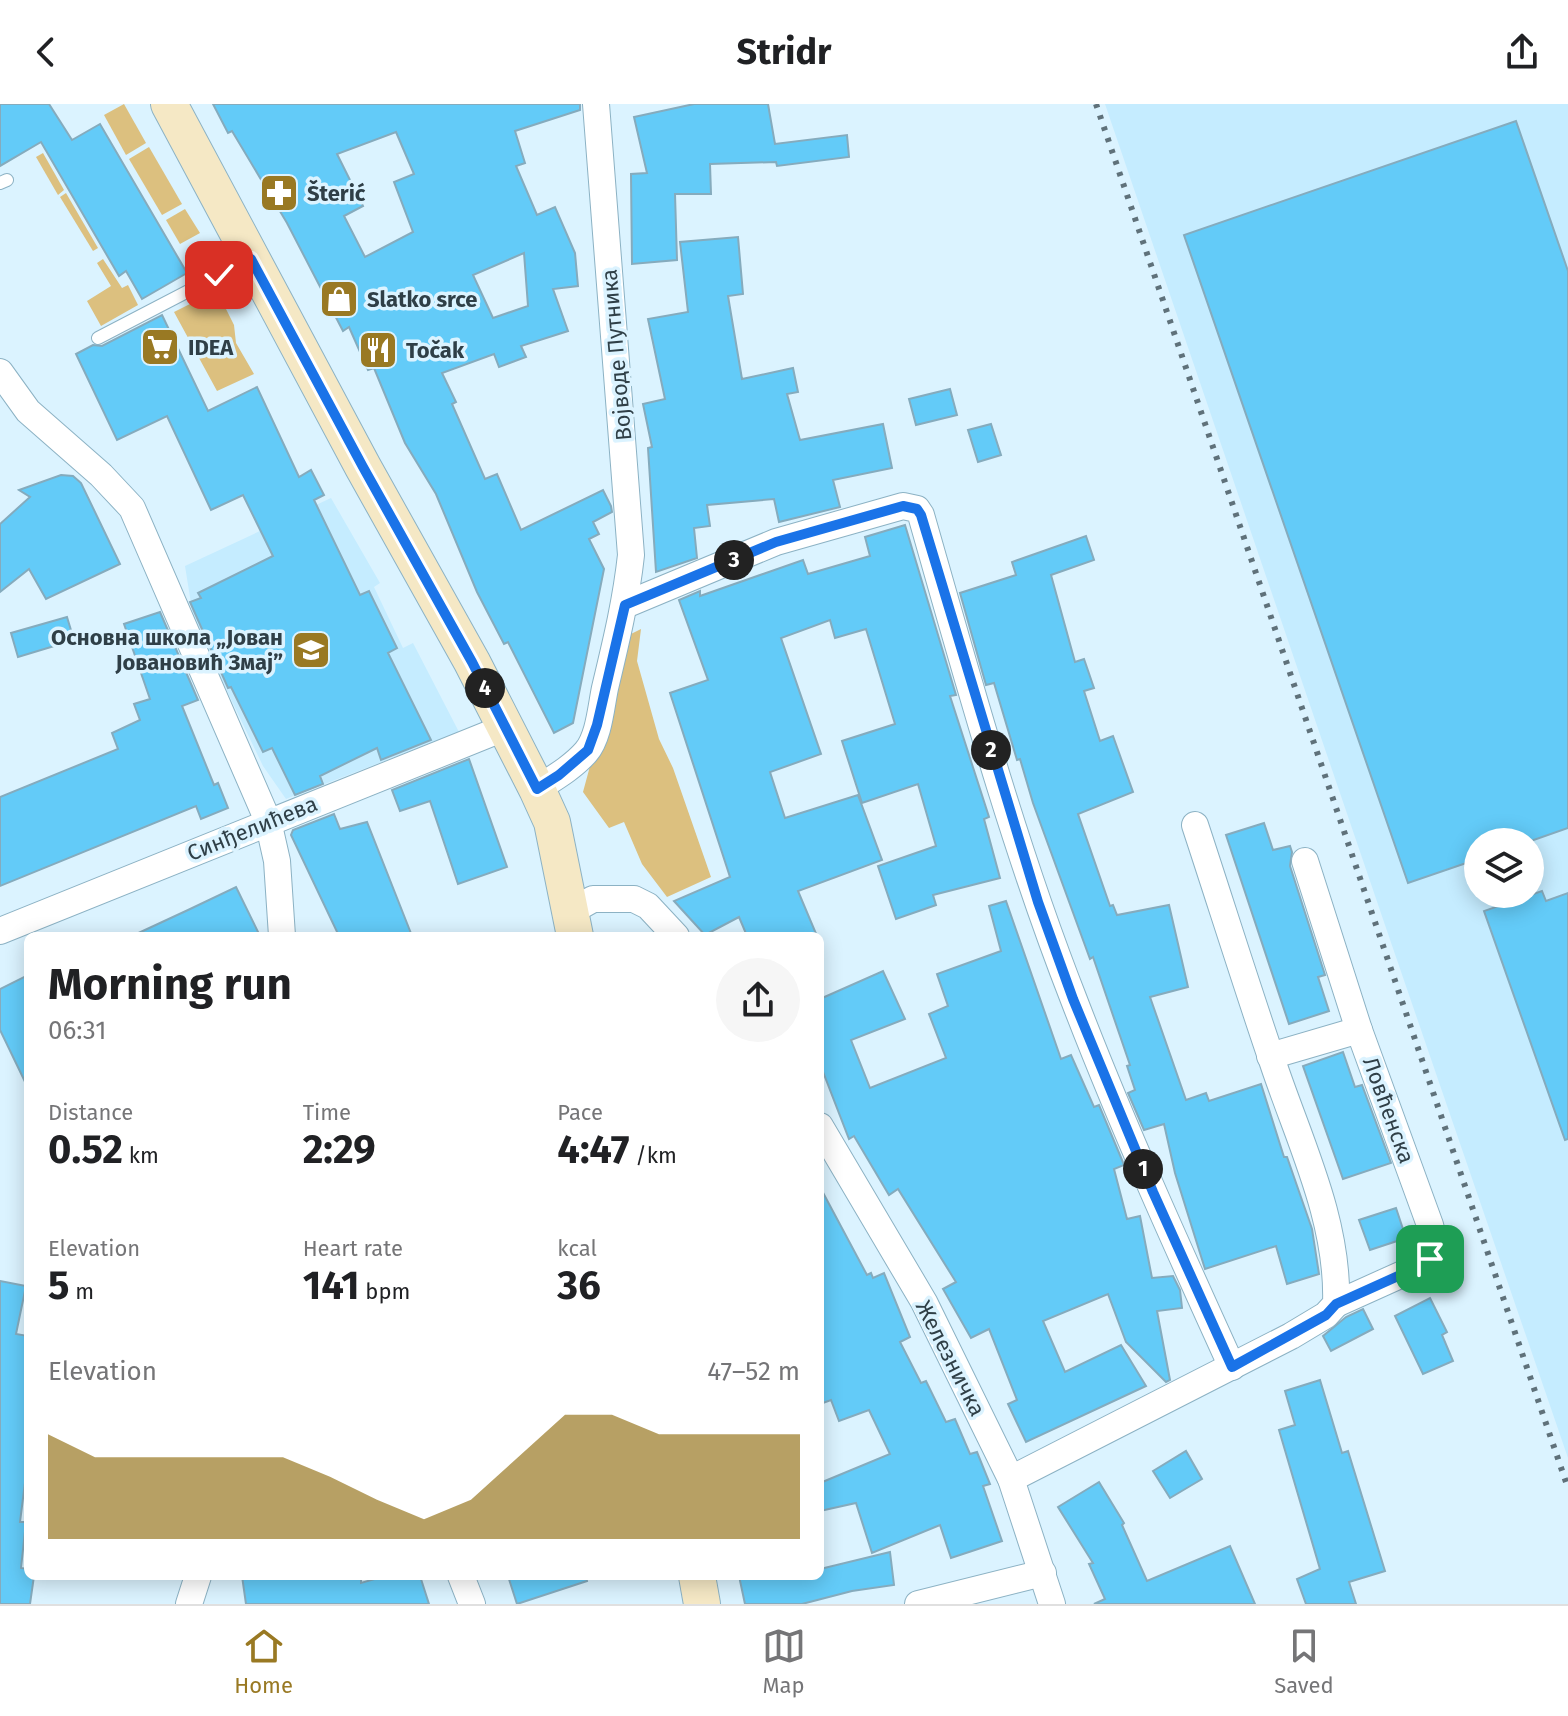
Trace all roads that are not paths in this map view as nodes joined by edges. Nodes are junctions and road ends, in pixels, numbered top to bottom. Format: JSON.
{"nodes":[{"id":1,"x":169,"y":104,"type":"edge"},
{"id":2,"x":596,"y":104,"type":"edge"},
{"id":3,"x":251,"y":259,"type":"junction"},
{"id":4,"x":98,"y":338,"type":"dead end"},
{"id":5,"x":1,"y":370,"type":"edge"},
{"id":6,"x":625,"y":605,"type":"junction"},
{"id":7,"x":504,"y":728,"type":"junction"},
{"id":8,"x":537,"y":789,"type":"junction"},
{"id":9,"x":268,"y":821,"type":"junction"},
{"id":10,"x":1195,"y":825,"type":"dead end"},
{"id":11,"x":1305,"y":861,"type":"dead end"},
{"id":12,"x":573,"y":924,"type":"edge"},
{"id":13,"x":0,"y":931,"type":"edge"},
{"id":14,"x":282,"y":932,"type":"edge"},
{"id":15,"x":672,"y":932,"type":"edge"},
{"id":16,"x":1359,"y":1030,"type":"junction"},
{"id":17,"x":1270,"y":1056,"type":"junction"},
{"id":18,"x":824,"y":1133,"type":"edge"},
{"id":19,"x":1336,"y":1304,"type":"junction"},
{"id":20,"x":1232,"y":1367,"type":"junction"},
{"id":21,"x":1011,"y":1479,"type":"junction"},
{"id":22,"x":1043,"y":1573,"type":"junction"},
{"id":23,"x":197,"y":1580,"type":"edge"},
{"id":24,"x":463,"y":1580,"type":"edge"},
{"id":25,"x":698,"y":1580,"type":"edge"},
{"id":26,"x":189,"y":1604,"type":"edge"},
{"id":27,"x":472,"y":1604,"type":"edge"},
{"id":28,"x":702,"y":1604,"type":"edge"},
{"id":29,"x":918,"y":1604,"type":"edge"},
{"id":30,"x":1052,"y":1604,"type":"edge"}],
"edges":[{"from":1,"to":3,"type":"main road"},
{"from":2,"to":6,"type":"street","name":"Војводе Путника"},
{"from":3,"to":4,"type":"lane"},
{"from":3,"to":7,"type":"main road"},
{"from":5,"to":9,"type":"street"},
{"from":6,"to":8,"type":"street","name":"Војводе Путника"},
{"from":6,"to":20,"type":"street"},
{"from":7,"to":8,"type":"main road"},
{"from":7,"to":9,"type":"street","name":"Синђелићева"},
{"from":8,"to":12,"type":"main road"},
{"from":9,"to":13,"type":"street","name":"Синђелићева"},
{"from":9,"to":14,"type":"street"},
{"from":10,"to":17,"type":"street"},
{"from":11,"to":16,"type":"street","name":"Ловћенска"},
{"from":12,"to":15,"type":"street"},
{"from":16,"to":17,"type":"street"},
{"from":16,"to":19,"type":"street","name":"Ловћенска"},
{"from":17,"to":19,"type":"street"},
{"from":18,"to":21,"type":"street","name":"Железничка"},
{"from":19,"to":20,"type":"street","name":"Ловћенска"},
{"from":20,"to":21,"type":"street","name":"Ловћенска"},
{"from":21,"to":22,"type":"street","name":"Железничка"},
{"from":22,"to":29,"type":"street"},
{"from":22,"to":30,"type":"street","name":"Железничка"},
{"from":23,"to":26,"type":"street"},
{"from":24,"to":27,"type":"street"},
{"from":25,"to":28,"type":"main road"}]}
